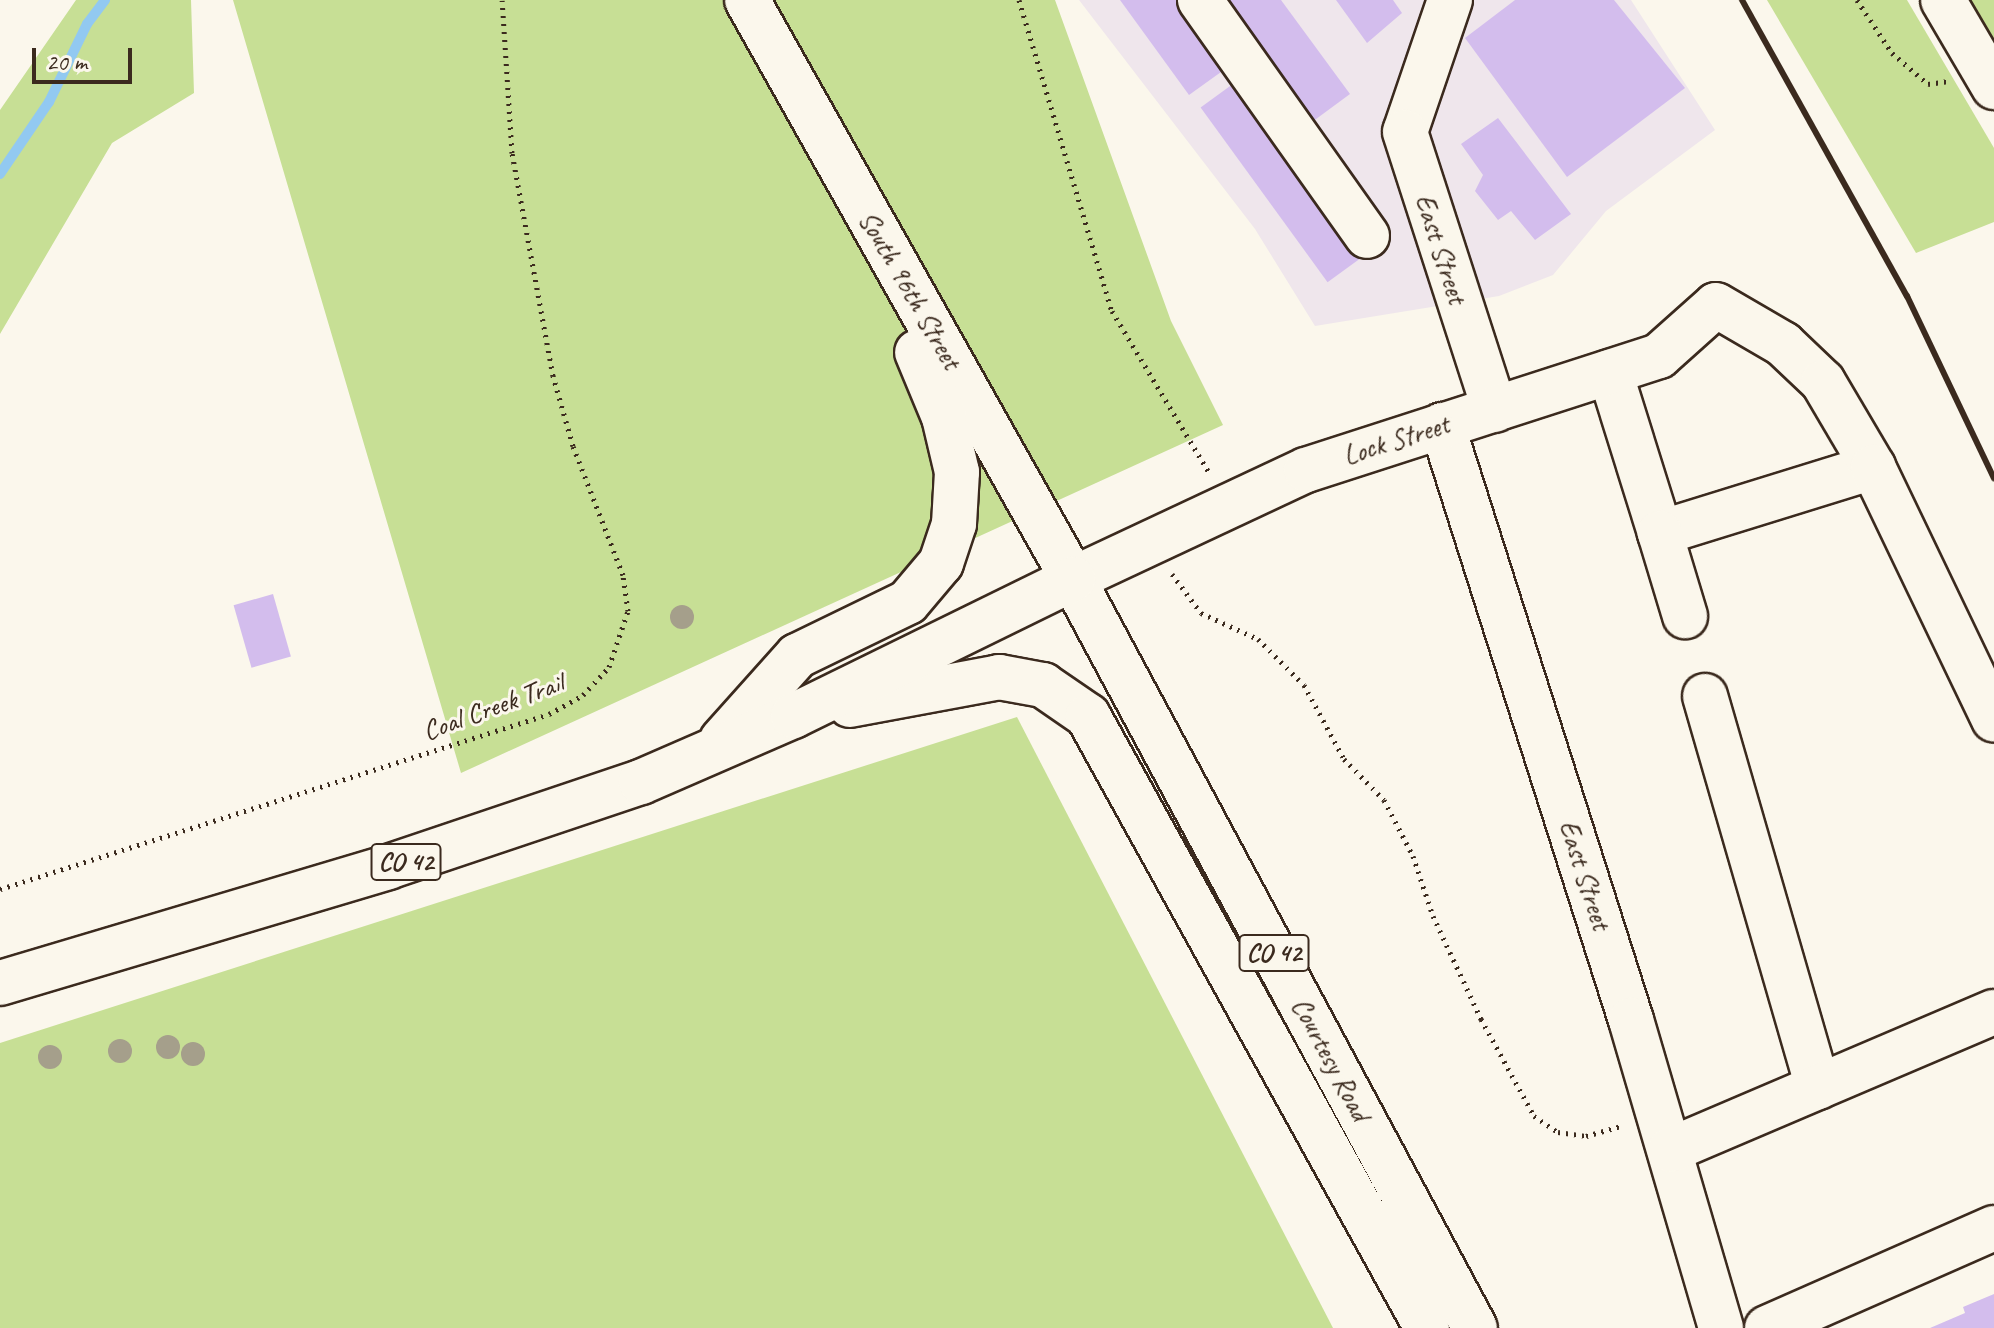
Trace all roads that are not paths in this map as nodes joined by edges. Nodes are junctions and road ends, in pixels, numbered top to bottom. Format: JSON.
{"nodes":[{"id":1,"x":747,"y":0,"type":"edge"},
{"id":2,"x":1200,"y":0,"type":"edge"},
{"id":3,"x":1450,"y":0,"type":"edge"},
{"id":4,"x":1945,"y":1,"type":"edge"},
{"id":5,"x":1976,"y":83,"type":"edge"},
{"id":6,"x":835,"y":158,"type":"junction"},
{"id":7,"x":1367,"y":236,"type":"dead end"},
{"id":8,"x":1610,"y":372,"type":"junction"},
{"id":9,"x":1495,"y":410,"type":"junction"},
{"id":10,"x":1442,"y":425,"type":"junction"},
{"id":11,"x":1873,"y":467,"type":"junction"},
{"id":12,"x":1660,"y":533,"type":"junction"},
{"id":13,"x":1073,"y":579,"type":"junction"},
{"id":14,"x":1685,"y":616,"type":"dead end"},
{"id":15,"x":1705,"y":696,"type":"dead end"},
{"id":16,"x":793,"y":716,"type":"junction"},
{"id":17,"x":1994,"y":720,"type":"edge"},
{"id":18,"x":712,"y":752,"type":"junction"},
{"id":19,"x":0,"y":983,"type":"edge"},
{"id":20,"x":1994,"y":1012,"type":"edge"},
{"id":21,"x":1818,"y":1087,"type":"junction"},
{"id":22,"x":1664,"y":1133,"type":"junction"},
{"id":23,"x":1994,"y":1228,"type":"edge"},
{"id":24,"x":1427,"y":1328,"type":"edge"},
{"id":25,"x":1475,"y":1328,"type":"edge"},
{"id":26,"x":1721,"y":1328,"type":"edge"},
{"id":27,"x":1767,"y":1328,"type":"edge"}],
"edges":[{"from":1,"to":6,"type":"main road","name":"South 96th Street"},
{"from":2,"to":7,"type":"main road"},
{"from":3,"to":9,"type":"main road","name":"East Street"},
{"from":4,"to":5,"type":"main road"},
{"from":6,"to":13,"type":"main road","name":"South 96th Street"},
{"from":6,"to":18,"type":"main road"},
{"from":8,"to":9,"type":"main road","name":"Lock Street"},
{"from":8,"to":11,"type":"main road","name":"Lock Street"},
{"from":8,"to":12,"type":"main road"},
{"from":9,"to":10,"type":"main road","name":"Lock Street"},
{"from":10,"to":13,"type":"main road","name":"Lock Street"},
{"from":10,"to":22,"type":"main road","name":"East Street"},
{"from":11,"to":12,"type":"main road"},
{"from":11,"to":17,"type":"main road"},
{"from":12,"to":14,"type":"main road"},
{"from":13,"to":16,"type":"main road","number":"CO 42"},
{"from":13,"to":25,"type":"main road","name":"Courtesy Road","number":"CO 42"},
{"from":15,"to":21,"type":"main road"},
{"from":16,"to":18,"type":"main road","number":"CO 42"},
{"from":16,"to":24,"type":"main road"},
{"from":18,"to":19,"type":"main road","number":"CO 42"},
{"from":20,"to":21,"type":"main road"},
{"from":21,"to":22,"type":"main road"},
{"from":22,"to":26,"type":"main road","name":"East Street"},
{"from":23,"to":27,"type":"main road"}]}
